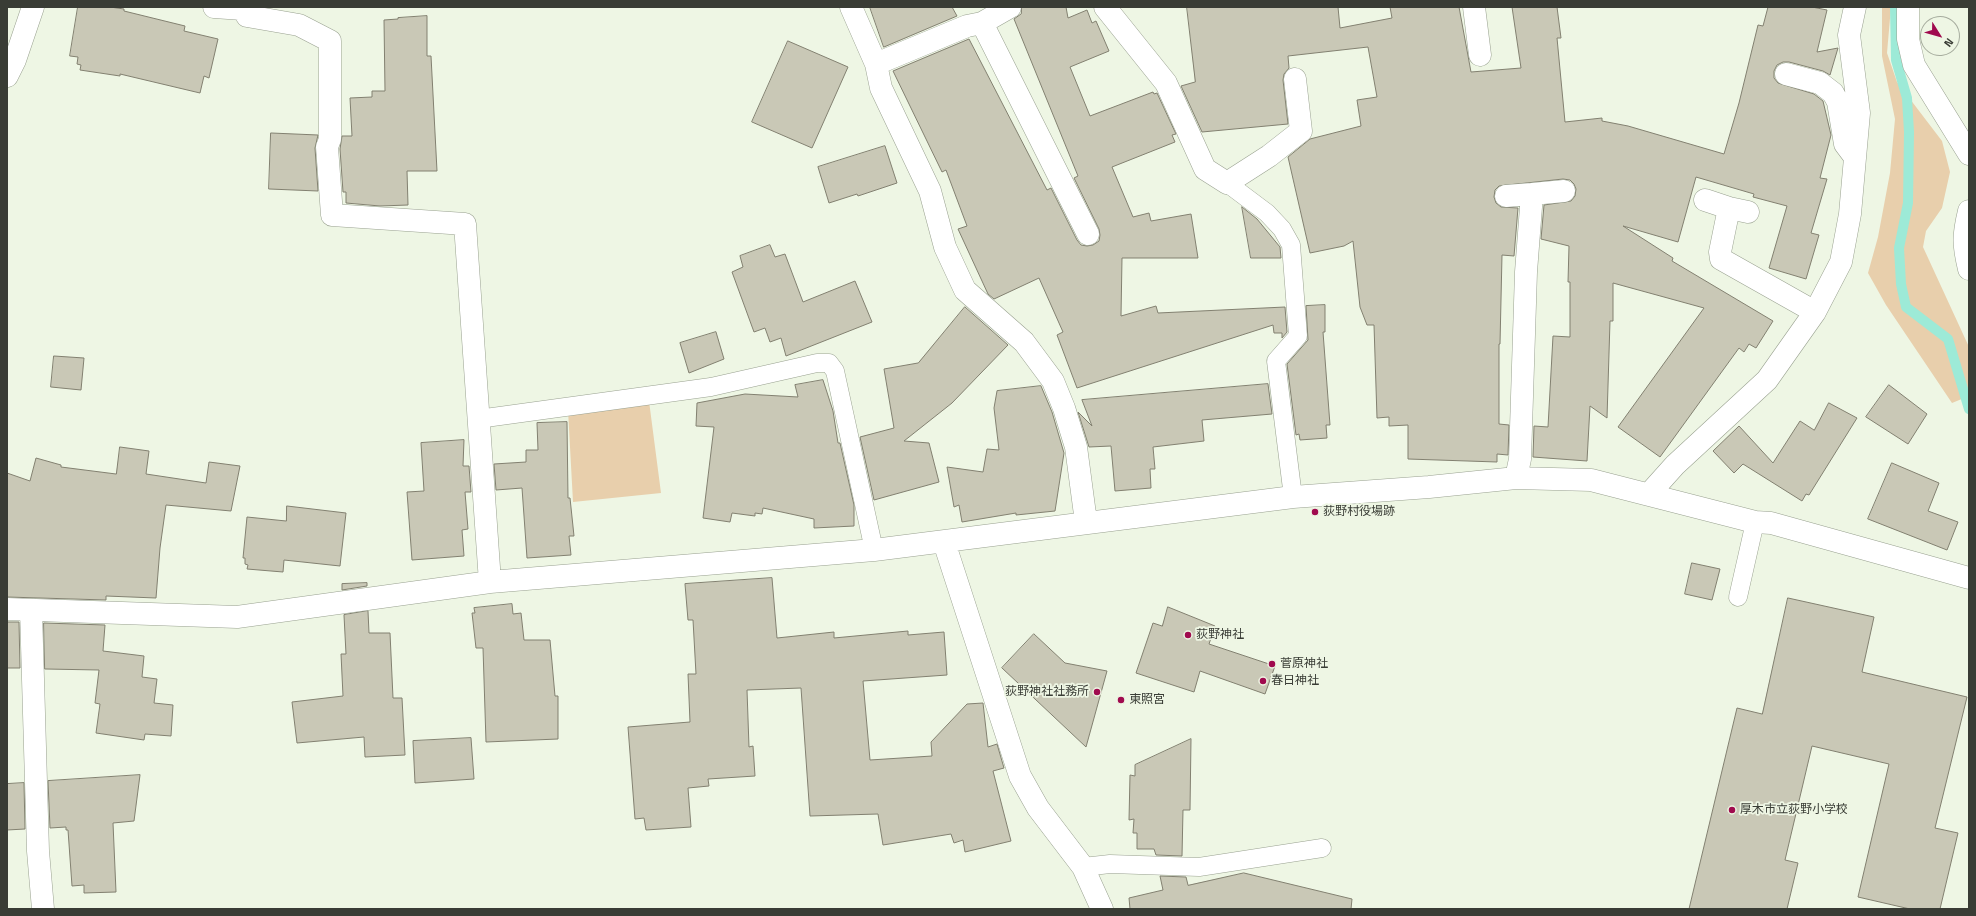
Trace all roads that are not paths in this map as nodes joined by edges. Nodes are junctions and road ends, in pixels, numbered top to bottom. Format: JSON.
{"nodes":[{"id":1,"x":33,"y":7,"type":"edge"},
{"id":2,"x":214,"y":7,"type":"edge"},
{"id":3,"x":851,"y":7,"type":"edge"},
{"id":4,"x":1010,"y":7,"type":"edge"},
{"id":5,"x":1105,"y":7,"type":"edge"},
{"id":6,"x":1474,"y":7,"type":"edge"},
{"id":7,"x":1855,"y":7,"type":"edge"},
{"id":8,"x":1908,"y":7,"type":"edge"},
{"id":9,"x":301,"y":16,"type":"edge"},
{"id":10,"x":982,"y":23,"type":"junction"},
{"id":11,"x":1480,"y":55,"type":"dead end"},
{"id":12,"x":876,"y":64,"type":"junction"},
{"id":13,"x":1786,"y":74,"type":"dead end"},
{"id":14,"x":7,"y":76,"type":"edge"},
{"id":15,"x":1296,"y":79,"type":"dead end"},
{"id":16,"x":1969,"y":154,"type":"edge"},
{"id":17,"x":1855,"y":158,"type":"junction"},
{"id":18,"x":1227,"y":183,"type":"junction"},
{"id":19,"x":1564,"y":191,"type":"dead end"},
{"id":20,"x":1532,"y":194,"type":"junction"},
{"id":21,"x":1506,"y":196,"type":"dead end"},
{"id":22,"x":1705,"y":200,"type":"dead end"},
{"id":23,"x":1969,"y":211,"type":"edge"},
{"id":24,"x":1088,"y":234,"type":"dead end"},
{"id":25,"x":1969,"y":269,"type":"edge"},
{"id":26,"x":1815,"y":312,"type":"junction"},
{"id":27,"x":478,"y":419,"type":"junction"},
{"id":28,"x":1516,"y":478,"type":"junction"},
{"id":29,"x":1648,"y":494,"type":"junction"},
{"id":30,"x":1293,"y":497,"type":"junction"},
{"id":31,"x":1086,"y":522,"type":"junction"},
{"id":32,"x":1756,"y":522,"type":"junction"},
{"id":33,"x":944,"y":542,"type":"junction"},
{"id":34,"x":874,"y":550,"type":"junction"},
{"id":35,"x":1969,"y":578,"type":"edge"},
{"id":36,"x":490,"y":582,"type":"junction"},
{"id":37,"x":1738,"y":597,"type":"dead end"},
{"id":38,"x":7,"y":609,"type":"edge"},
{"id":39,"x":31,"y":610,"type":"junction"},
{"id":40,"x":1322,"y":848,"type":"dead end"},
{"id":41,"x":1083,"y":867,"type":"junction"},
{"id":42,"x":43,"y":909,"type":"edge"},
{"id":43,"x":1102,"y":909,"type":"edge"}],
"edges":[{"from":1,"to":14,"type":"street"},
{"from":2,"to":9,"type":"street"},
{"from":3,"to":12,"type":"street"},
{"from":4,"to":10,"type":"street"},
{"from":5,"to":18,"type":"street"},
{"from":6,"to":11,"type":"street"},
{"from":7,"to":17,"type":"street"},
{"from":8,"to":16,"type":"street"},
{"from":9,"to":27,"type":"street"},
{"from":10,"to":12,"type":"street"},
{"from":10,"to":24,"type":"street"},
{"from":12,"to":31,"type":"street"},
{"from":13,"to":17,"type":"street"},
{"from":15,"to":18,"type":"street"},
{"from":17,"to":26,"type":"street"},
{"from":18,"to":30,"type":"lane"},
{"from":19,"to":20,"type":"street"},
{"from":20,"to":21,"type":"street"},
{"from":20,"to":28,"type":"street"},
{"from":22,"to":26,"type":"street"},
{"from":23,"to":25,"type":"street"},
{"from":26,"to":29,"type":"street"},
{"from":27,"to":34,"type":"lane"},
{"from":27,"to":36,"type":"street"},
{"from":28,"to":29,"type":"street"},
{"from":28,"to":30,"type":"street"},
{"from":29,"to":32,"type":"street"},
{"from":30,"to":31,"type":"street"},
{"from":31,"to":33,"type":"street"},
{"from":32,"to":35,"type":"street"},
{"from":32,"to":37,"type":"lane"},
{"from":33,"to":34,"type":"street"},
{"from":33,"to":41,"type":"street"},
{"from":34,"to":36,"type":"street"},
{"from":36,"to":39,"type":"street"},
{"from":38,"to":39,"type":"street"},
{"from":39,"to":42,"type":"street"},
{"from":40,"to":41,"type":"lane"},
{"from":41,"to":43,"type":"street"}]}
